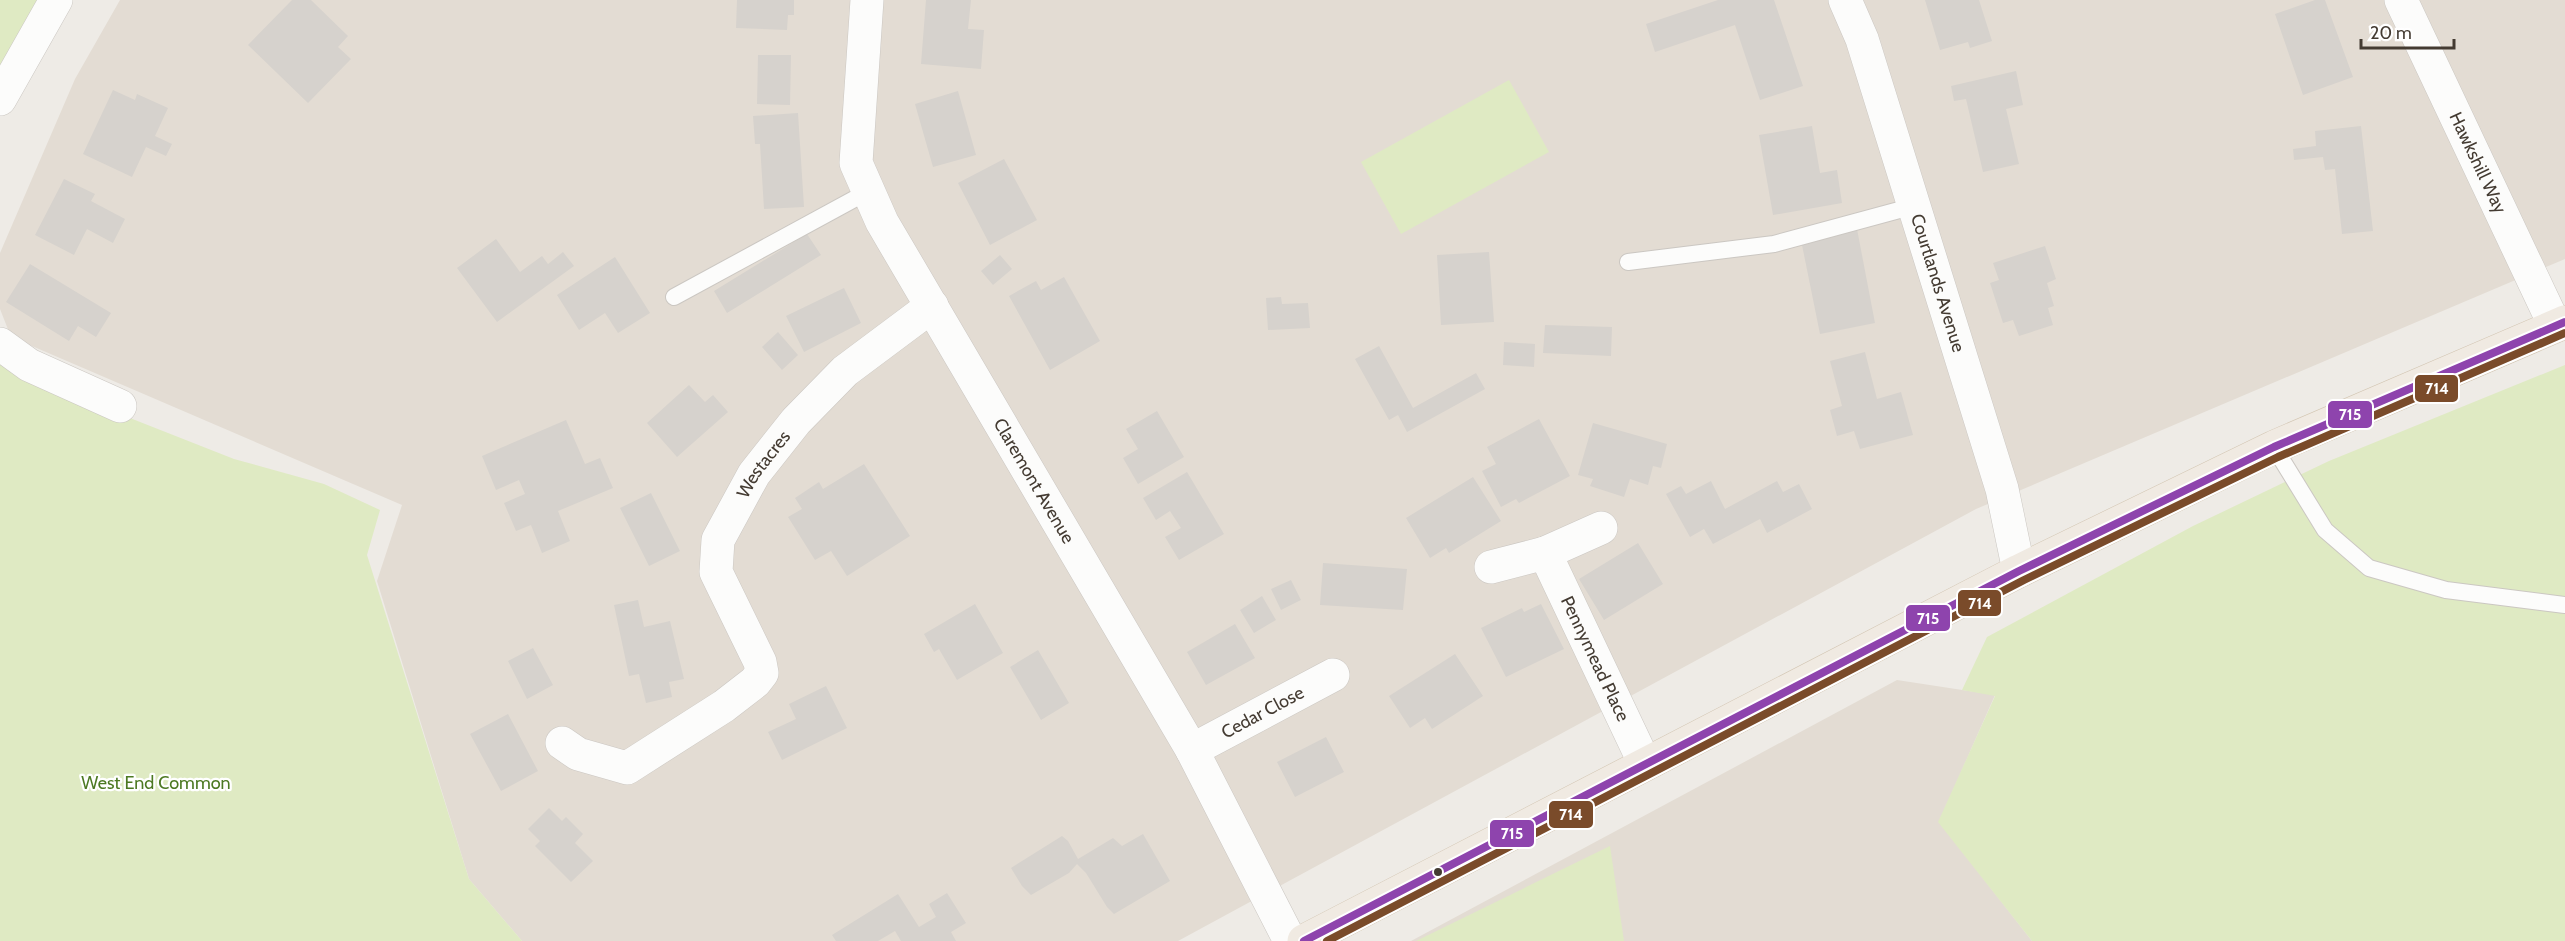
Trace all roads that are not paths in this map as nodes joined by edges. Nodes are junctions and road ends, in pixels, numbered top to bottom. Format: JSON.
{"nodes":[{"id":1,"x":56,"y":0,"type":"edge"},
{"id":2,"x":867,"y":0,"type":"edge"},
{"id":3,"x":1845,"y":0,"type":"edge"},
{"id":4,"x":2401,"y":0,"type":"edge"},
{"id":5,"x":0,"y":99,"type":"edge"},
{"id":6,"x":869,"y":191,"type":"junction"},
{"id":7,"x":1914,"y":206,"type":"junction"},
{"id":8,"x":1628,"y":262,"type":"dead end"},
{"id":9,"x":674,"y":297,"type":"dead end"},
{"id":10,"x":932,"y":306,"type":"junction"},
{"id":11,"x":2560,"y":324,"type":"edge"},
{"id":12,"x":0,"y":344,"type":"edge"},
{"id":13,"x":120,"y":406,"type":"dead end"},
{"id":14,"x":2274,"y":447,"type":"junction"},
{"id":15,"x":1601,"y":528,"type":"dead end"},
{"id":16,"x":1545,"y":553,"type":"junction"},
{"id":17,"x":1491,"y":567,"type":"dead end"},
{"id":18,"x":2019,"y":571,"type":"junction"},
{"id":19,"x":2565,"y":605,"type":"edge"},
{"id":20,"x":1333,"y":675,"type":"dead end"},
{"id":21,"x":562,"y":742,"type":"dead end"},
{"id":22,"x":1192,"y":750,"type":"junction"},
{"id":23,"x":1645,"y":764,"type":"junction"},
{"id":24,"x":1290,"y":941,"type":"edge"},
{"id":25,"x":1304,"y":941,"type":"edge"}],
"edges":[{"from":1,"to":5,"type":"street"},
{"from":2,"to":6,"type":"street","name":"Claremont Avenue"},
{"from":3,"to":7,"type":"street","name":"Courtlands Avenue"},
{"from":4,"to":11,"type":"street","name":"Hawkshill Way"},
{"from":6,"to":9,"type":"lane"},
{"from":6,"to":10,"type":"street","name":"Claremont Avenue"},
{"from":7,"to":8,"type":"lane"},
{"from":7,"to":18,"type":"street","name":"Courtlands Avenue"},
{"from":10,"to":21,"type":"street","name":"Westacres"},
{"from":10,"to":22,"type":"street","name":"Claremont Avenue"},
{"from":11,"to":14,"type":"main road"},
{"from":12,"to":13,"type":"street"},
{"from":14,"to":18,"type":"main road"},
{"from":14,"to":19,"type":"lane"},
{"from":15,"to":16,"type":"street"},
{"from":16,"to":17,"type":"street"},
{"from":16,"to":23,"type":"street","name":"Pennymead Place"},
{"from":18,"to":23,"type":"main road"},
{"from":20,"to":22,"type":"street","name":"Cedar Close"},
{"from":22,"to":24,"type":"street","name":"Claremont Avenue"},
{"from":23,"to":25,"type":"main road"}]}
